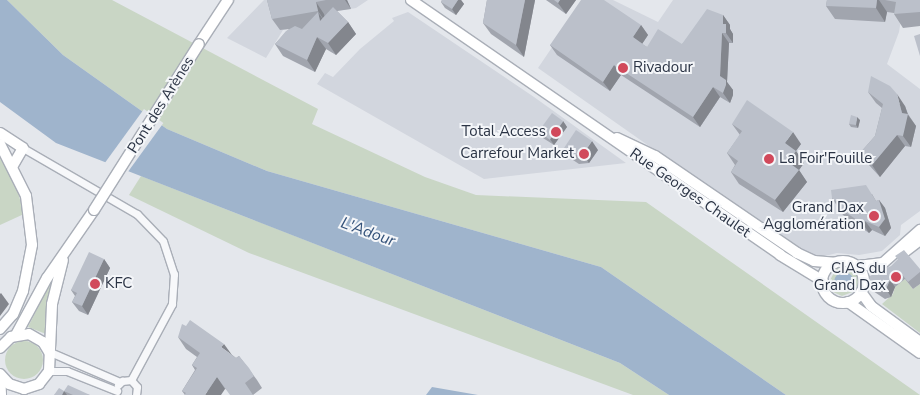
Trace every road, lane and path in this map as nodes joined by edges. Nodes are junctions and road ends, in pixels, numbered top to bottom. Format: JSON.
{"nodes":[{"id":1,"x":228,"y":0,"type":"edge"},
{"id":2,"x":412,"y":0,"type":"edge"},
{"id":3,"x":0,"y":133,"type":"edge"},
{"id":4,"x":609,"y":134,"type":"junction"},
{"id":5,"x":0,"y":144,"type":"edge"},
{"id":6,"x":23,"y":148,"type":"junction"},
{"id":7,"x":13,"y":165,"type":"junction"},
{"id":8,"x":920,"y":230,"type":"edge"},
{"id":9,"x":920,"y":240,"type":"edge"},
{"id":10,"x":63,"y":260,"type":"junction"},
{"id":11,"x":835,"y":263,"type":"junction"},
{"id":12,"x":858,"y":266,"type":"junction"},
{"id":13,"x":823,"y":281,"type":"junction"},
{"id":14,"x":864,"y":282,"type":"junction"},
{"id":15,"x":861,"y":292,"type":"junction"},
{"id":16,"x":848,"y":302,"type":"junction"},
{"id":17,"x":0,"y":329,"type":"edge"},
{"id":18,"x":16,"y":335,"type":"junction"},
{"id":19,"x":920,"y":342,"type":"edge"},
{"id":20,"x":0,"y":347,"type":"edge"},
{"id":21,"x":50,"y":352,"type":"junction"},
{"id":22,"x":920,"y":353,"type":"edge"},
{"id":23,"x":49,"y":371,"type":"junction"},
{"id":24,"x":0,"y":375,"type":"edge"},
{"id":25,"x":131,"y":380,"type":"junction"},
{"id":26,"x":41,"y":382,"type":"junction"},
{"id":27,"x":120,"y":382,"type":"junction"},
{"id":28,"x":118,"y":393,"type":"edge"},
{"id":29,"x":136,"y":394,"type":"edge"},
{"id":30,"x":1,"y":395,"type":"edge"},
{"id":31,"x":34,"y":395,"type":"edge"},
{"id":32,"x":145,"y":395,"type":"edge"}],
"edges":[{"from":1,"to":10,"type":"main road","name":"Pont des Arènes","bridge":true},
{"from":2,"to":4,"type":"main road","name":"Rue Georges Chaulet"},
{"from":3,"to":6,"type":"main road"},
{"from":4,"to":11,"type":"main road","name":"Rue Georges Chaulet"},
{"from":4,"to":13,"type":"main road","name":"Rue Georges Chaulet"},
{"from":5,"to":7,"type":"main road"},
{"from":6,"to":7,"type":"main road"},
{"from":6,"to":25,"type":"street"},
{"from":7,"to":17,"type":"main road"},
{"from":8,"to":12,"type":"main road"},
{"from":9,"to":14,"type":"main road"},
{"from":10,"to":18,"type":"main road"},
{"from":10,"to":21,"type":"main road"},
{"from":11,"to":12,"type":"main road"},
{"from":11,"to":13,"type":"main road"},
{"from":12,"to":14,"type":"main road"},
{"from":13,"to":16,"type":"main road"},
{"from":14,"to":15,"type":"main road"},
{"from":15,"to":16,"type":"main road"},
{"from":15,"to":19,"type":"main road"},
{"from":16,"to":22,"type":"main road"},
{"from":18,"to":20,"type":"main road"},
{"from":18,"to":21,"type":"main road"},
{"from":21,"to":23,"type":"main road"},
{"from":21,"to":27,"type":"street"},
{"from":23,"to":26,"type":"main road"},
{"from":23,"to":28,"type":"street"},
{"from":24,"to":26,"type":"main road"},
{"from":24,"to":30,"type":"main road"},
{"from":25,"to":27,"type":"street"},
{"from":25,"to":29,"type":"street"},
{"from":26,"to":31,"type":"main road"},
{"from":27,"to":28,"type":"street"},
{"from":29,"to":32,"type":"street"}]}
